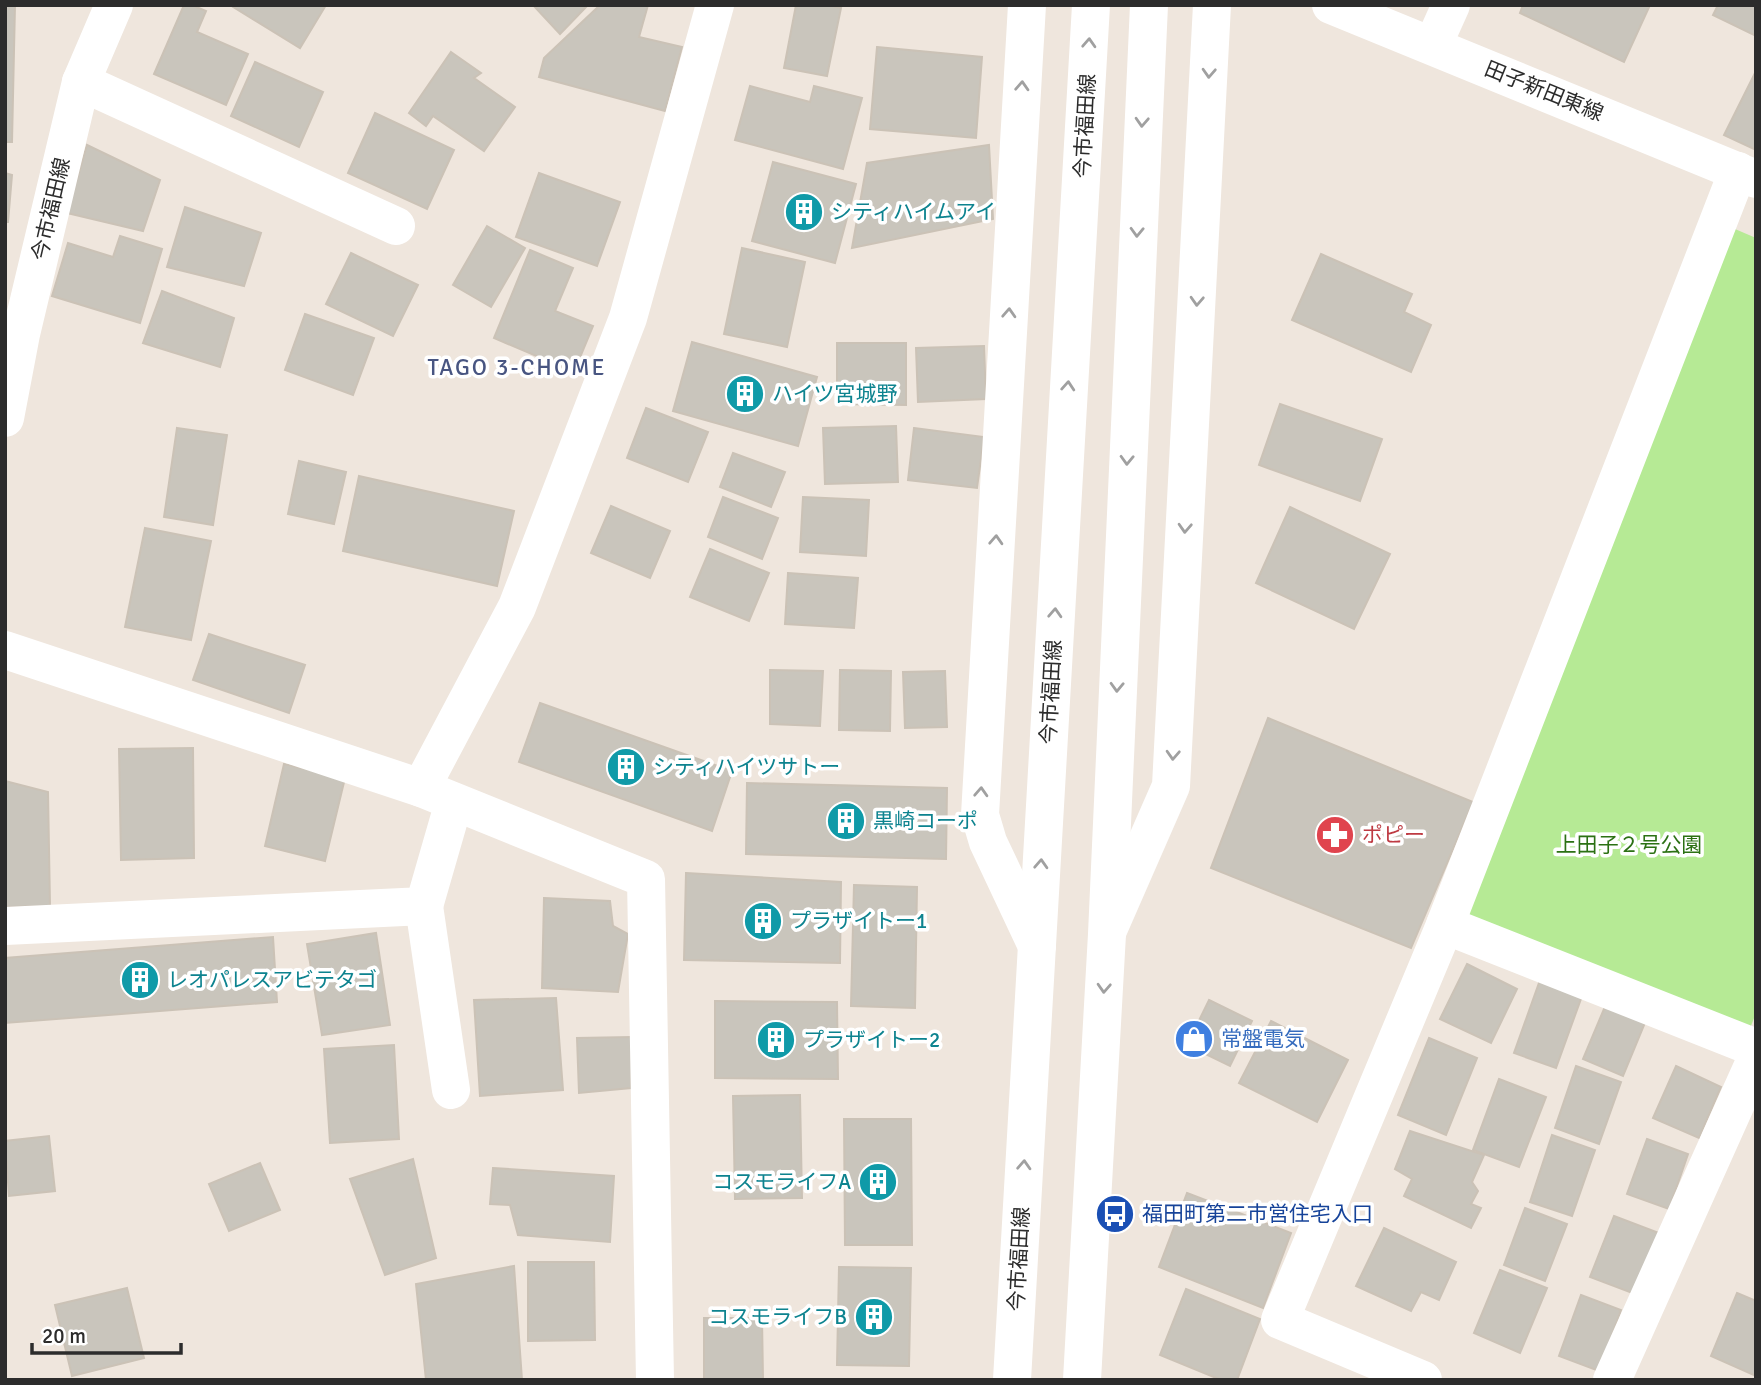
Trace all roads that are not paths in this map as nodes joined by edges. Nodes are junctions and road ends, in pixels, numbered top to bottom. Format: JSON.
{"nodes":[{"id":1,"x":114,"y":5,"type":"edge"},
{"id":2,"x":715,"y":5,"type":"edge"},
{"id":3,"x":1027,"y":5,"type":"edge"},
{"id":4,"x":1091,"y":5,"type":"edge"},
{"id":5,"x":1149,"y":5,"type":"edge"},
{"id":6,"x":1212,"y":5,"type":"edge"},
{"id":7,"x":1331,"y":5,"type":"edge"},
{"id":8,"x":1451,"y":5,"type":"edge"},
{"id":9,"x":1433,"y":45,"type":"junction"},
{"id":10,"x":81,"y":82,"type":"junction"},
{"id":11,"x":1747,"y":175,"type":"edge"},
{"id":12,"x":396,"y":226,"type":"dead end"},
{"id":13,"x":5,"y":418,"type":"edge"},
{"id":14,"x":5,"y":650,"type":"edge"},
{"id":15,"x":438,"y":795,"type":"junction"},
{"id":16,"x":424,"y":906,"type":"junction"},
{"id":17,"x":1445,"y":925,"type":"junction"},
{"id":18,"x":5,"y":926,"type":"edge"},
{"id":19,"x":1107,"y":933,"type":"junction"},
{"id":20,"x":1037,"y":946,"type":"junction"},
{"id":21,"x":1756,"y":1048,"type":"edge"},
{"id":22,"x":1756,"y":1059,"type":"edge"},
{"id":23,"x":451,"y":1090,"type":"dead end"},
{"id":24,"x":655,"y":1380,"type":"edge"},
{"id":25,"x":1012,"y":1380,"type":"edge"},
{"id":26,"x":1082,"y":1380,"type":"edge"},
{"id":27,"x":1423,"y":1380,"type":"edge"},
{"id":28,"x":1612,"y":1380,"type":"edge"}],
"edges":[{"from":1,"to":10,"type":"street","name":"今市福田線"},
{"from":2,"to":15,"type":"street"},
{"from":20,"to":3,"type":"street","one_way":true},
{"from":20,"to":4,"type":"street","name":"今市福田線","one_way":true},
{"from":5,"to":19,"type":"street","one_way":true},
{"from":6,"to":19,"type":"street","one_way":true},
{"from":7,"to":9,"type":"street","name":"田子新田東線"},
{"from":8,"to":9,"type":"street"},
{"from":9,"to":11,"type":"street","name":"田子新田東線"},
{"from":10,"to":12,"type":"street"},
{"from":10,"to":13,"type":"street","name":"今市福田線"},
{"from":11,"to":17,"type":"street"},
{"from":14,"to":15,"type":"street"},
{"from":15,"to":16,"type":"street"},
{"from":15,"to":24,"type":"street"},
{"from":16,"to":18,"type":"street"},
{"from":16,"to":23,"type":"street"},
{"from":17,"to":21,"type":"street"},
{"from":17,"to":27,"type":"street"},
{"from":19,"to":26,"type":"street","one_way":true},
{"from":25,"to":20,"type":"street","name":"今市福田線","one_way":true},
{"from":22,"to":28,"type":"street"}]}
